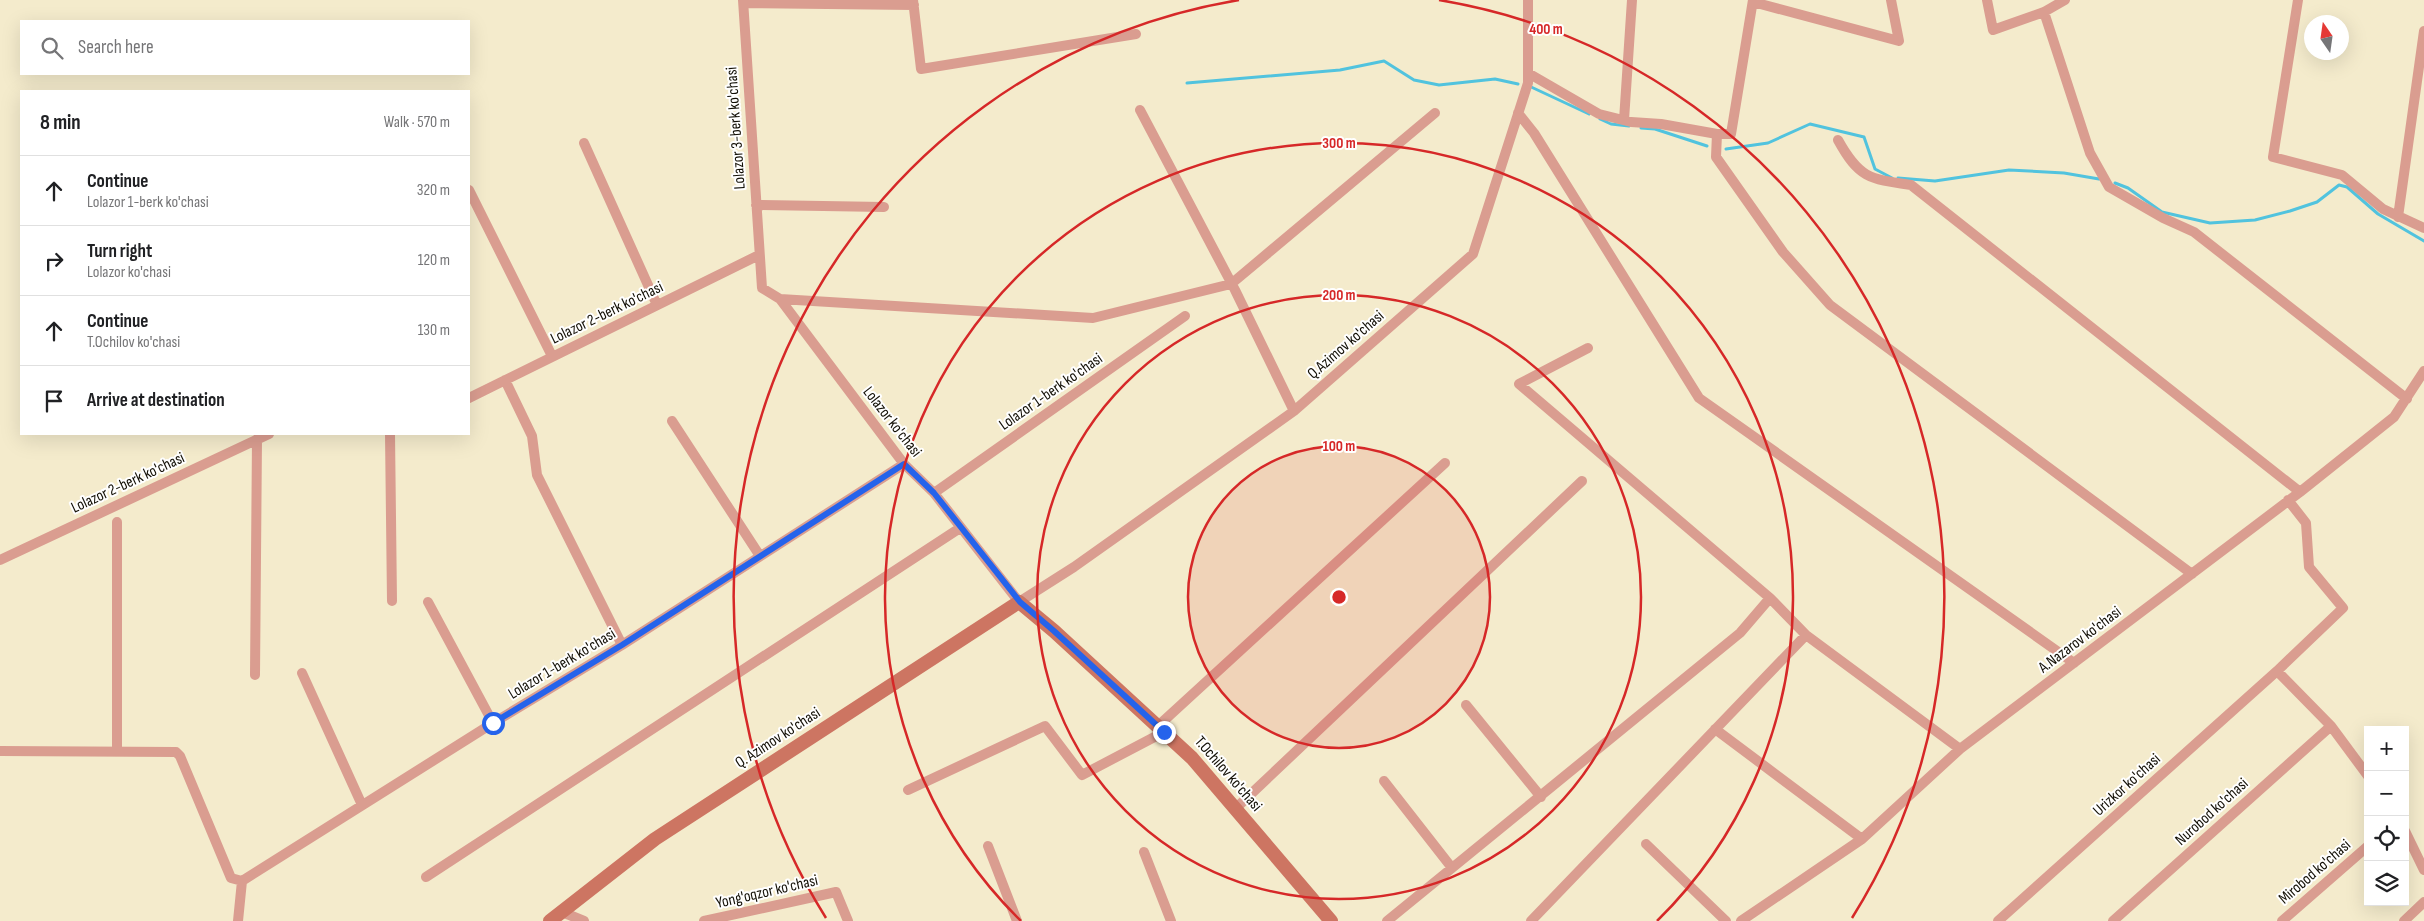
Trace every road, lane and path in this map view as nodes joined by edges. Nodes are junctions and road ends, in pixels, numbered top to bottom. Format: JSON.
{"nodes":[{"id":1,"x":1528,"y":0,"type":"edge"},
{"id":2,"x":1632,"y":0,"type":"edge"},
{"id":3,"x":1891,"y":0,"type":"edge"},
{"id":4,"x":1987,"y":0,"type":"edge"},
{"id":5,"x":2065,"y":0,"type":"edge"},
{"id":6,"x":2298,"y":0,"type":"edge"},
{"id":7,"x":1753,"y":1,"type":"edge"},
{"id":8,"x":744,"y":2,"type":"edge"},
{"id":9,"x":913,"y":2,"type":"edge"},
{"id":10,"x":2044,"y":12,"type":"junction"},
{"id":11,"x":2424,"y":31,"type":"edge"},
{"id":12,"x":1136,"y":34,"type":"dead end"},
{"id":13,"x":1528,"y":73,"type":"junction"},
{"id":14,"x":1140,"y":110,"type":"dead end"},
{"id":15,"x":1518,"y":112,"type":"junction"},
{"id":16,"x":1435,"y":113,"type":"dead end"},
{"id":17,"x":1624,"y":120,"type":"junction"},
{"id":18,"x":1717,"y":134,"type":"junction"},
{"id":19,"x":1838,"y":140,"type":"dead end"},
{"id":20,"x":584,"y":143,"type":"dead end"},
{"id":21,"x":470,"y":192,"type":"edge"},
{"id":22,"x":756,"y":205,"type":"junction"},
{"id":23,"x":884,"y":207,"type":"dead end"},
{"id":24,"x":2398,"y":217,"type":"junction"},
{"id":25,"x":2424,"y":228,"type":"edge"},
{"id":26,"x":759,"y":254,"type":"junction"},
{"id":27,"x":1231,"y":284,"type":"junction"},
{"id":28,"x":780,"y":298,"type":"junction"},
{"id":29,"x":657,"y":305,"type":"junction"},
{"id":30,"x":1185,"y":316,"type":"dead end"},
{"id":31,"x":1588,"y":348,"type":"dead end"},
{"id":32,"x":552,"y":356,"type":"junction"},
{"id":33,"x":2424,"y":371,"type":"edge"},
{"id":34,"x":505,"y":380,"type":"junction"},
{"id":35,"x":470,"y":398,"type":"edge"},
{"id":36,"x":2407,"y":399,"type":"junction"},
{"id":37,"x":1294,"y":411,"type":"junction"},
{"id":38,"x":672,"y":421,"type":"dead end"},
{"id":39,"x":267,"y":435,"type":"edge"},
{"id":40,"x":390,"y":435,"type":"edge"},
{"id":41,"x":257,"y":439,"type":"junction"},
{"id":42,"x":1445,"y":463,"type":"dead end"},
{"id":43,"x":904,"y":464,"type":"junction"},
{"id":44,"x":1582,"y":481,"type":"dead end"},
{"id":45,"x":2300,"y":492,"type":"junction"},
{"id":46,"x":934,"y":493,"type":"junction"},
{"id":47,"x":2288,"y":500,"type":"junction"},
{"id":48,"x":117,"y":522,"type":"dead end"},
{"id":49,"x":960,"y":528,"type":"junction"},
{"id":50,"x":760,"y":556,"type":"junction"},
{"id":51,"x":0,"y":560,"type":"edge"},
{"id":52,"x":2192,"y":574,"type":"junction"},
{"id":53,"x":1770,"y":598,"type":"junction"},
{"id":54,"x":392,"y":601,"type":"dead end"},
{"id":55,"x":428,"y":602,"type":"dead end"},
{"id":56,"x":1020,"y":602,"type":"junction"},
{"id":57,"x":1806,"y":635,"type":"junction"},
{"id":58,"x":622,"y":645,"type":"junction"},
{"id":59,"x":2074,"y":663,"type":"junction"},
{"id":60,"x":2277,"y":671,"type":"junction"},
{"id":61,"x":302,"y":673,"type":"dead end"},
{"id":62,"x":255,"y":675,"type":"dead end"},
{"id":63,"x":1466,"y":705,"type":"dead end"},
{"id":64,"x":493,"y":723,"type":"junction"},
{"id":65,"x":2331,"y":726,"type":"junction"},
{"id":66,"x":1161,"y":729,"type":"junction"},
{"id":67,"x":1715,"y":729,"type":"junction"},
{"id":68,"x":1960,"y":749,"type":"junction"},
{"id":69,"x":0,"y":751,"type":"edge"},
{"id":70,"x":117,"y":751,"type":"junction"},
{"id":71,"x":2364,"y":771,"type":"edge"},
{"id":72,"x":1384,"y":781,"type":"dead end"},
{"id":73,"x":908,"y":790,"type":"dead end"},
{"id":74,"x":1541,"y":797,"type":"junction"},
{"id":75,"x":362,"y":805,"type":"junction"},
{"id":76,"x":1235,"y":809,"type":"junction"},
{"id":77,"x":1862,"y":838,"type":"junction"},
{"id":78,"x":2409,"y":839,"type":"edge"},
{"id":79,"x":1646,"y":844,"type":"dead end"},
{"id":80,"x":988,"y":846,"type":"dead end"},
{"id":81,"x":2364,"y":849,"type":"edge"},
{"id":82,"x":1144,"y":852,"type":"dead end"},
{"id":83,"x":1452,"y":868,"type":"junction"},
{"id":84,"x":2424,"y":870,"type":"edge"},
{"id":85,"x":426,"y":877,"type":"dead end"},
{"id":86,"x":242,"y":881,"type":"junction"},
{"id":87,"x":2424,"y":902,"type":"edge"},
{"id":88,"x":562,"y":912,"type":"junction"},
{"id":89,"x":238,"y":921,"type":"edge"},
{"id":90,"x":550,"y":921,"type":"edge"},
{"id":91,"x":584,"y":921,"type":"edge"},
{"id":92,"x":704,"y":921,"type":"edge"},
{"id":93,"x":848,"y":921,"type":"edge"},
{"id":94,"x":1017,"y":921,"type":"edge"},
{"id":95,"x":1171,"y":921,"type":"edge"},
{"id":96,"x":1330,"y":921,"type":"edge"},
{"id":97,"x":1387,"y":921,"type":"edge"},
{"id":98,"x":1531,"y":921,"type":"edge"},
{"id":99,"x":1726,"y":921,"type":"edge"},
{"id":100,"x":1741,"y":921,"type":"edge"},
{"id":101,"x":1998,"y":921,"type":"edge"},
{"id":102,"x":2113,"y":921,"type":"edge"},
{"id":103,"x":2282,"y":921,"type":"edge"},
{"id":104,"x":2404,"y":921,"type":"edge"}],
"edges":[{"from":1,"to":13,"type":"street","name":"Q.Azimov ko'chasi"},
{"from":2,"to":17,"type":"street"},
{"from":3,"to":7,"type":"street"},
{"from":4,"to":10,"type":"street"},
{"from":5,"to":10,"type":"street"},
{"from":6,"to":24,"type":"street"},
{"from":7,"to":18,"type":"street"},
{"from":8,"to":9,"type":"street"},
{"from":8,"to":22,"type":"street","name":"Lolazor 3-berk ko'chasi"},
{"from":9,"to":12,"type":"street"},
{"from":10,"to":36,"type":"street"},
{"from":11,"to":24,"type":"street"},
{"from":13,"to":15,"type":"street","name":"Q.Azimov ko'chasi"},
{"from":13,"to":17,"type":"street"},
{"from":14,"to":27,"type":"street"},
{"from":15,"to":37,"type":"street","name":"Q.Azimov ko'chasi"},
{"from":15,"to":59,"type":"street"},
{"from":16,"to":27,"type":"street"},
{"from":17,"to":18,"type":"street"},
{"from":18,"to":52,"type":"street"},
{"from":19,"to":45,"type":"street"},
{"from":20,"to":29,"type":"street"},
{"from":21,"to":32,"type":"street"},
{"from":22,"to":23,"type":"street"},
{"from":22,"to":26,"type":"street","name":"Lolazor 3-berk ko'chasi"},
{"from":24,"to":25,"type":"street"},
{"from":26,"to":28,"type":"street","name":"Lolazor ko'chasi"},
{"from":26,"to":29,"type":"street","name":"Lolazor 2-berk ko'chasi"},
{"from":27,"to":28,"type":"street"},
{"from":27,"to":37,"type":"street"},
{"from":28,"to":43,"type":"street","name":"Lolazor ko'chasi"},
{"from":29,"to":32,"type":"street","name":"Lolazor 2-berk ko'chasi"},
{"from":30,"to":46,"type":"street","name":"Lolazor 1-berk ko'chasi"},
{"from":31,"to":53,"type":"street"},
{"from":32,"to":34,"type":"street","name":"Lolazor 2-berk ko'chasi"},
{"from":33,"to":36,"type":"street","name":"A.Nazarov ko'chasi"},
{"from":34,"to":35,"type":"street","name":"Lolazor 2-berk ko'chasi"},
{"from":34,"to":58,"type":"street"},
{"from":36,"to":45,"type":"street","name":"A.Nazarov ko'chasi"},
{"from":37,"to":56,"type":"street","name":"Q.Azimov ko'chasi"},
{"from":38,"to":50,"type":"street"},
{"from":39,"to":41,"type":"street","name":"Lolazor 2-berk ko'chasi"},
{"from":40,"to":54,"type":"street"},
{"from":41,"to":51,"type":"street","name":"Lolazor 2-berk ko'chasi"},
{"from":41,"to":62,"type":"street"},
{"from":42,"to":66,"type":"street"},
{"from":43,"to":46,"type":"street","name":"Lolazor ko'chasi"},
{"from":43,"to":50,"type":"street","name":"Lolazor 1-berk ko'chasi"},
{"from":44,"to":76,"type":"street"},
{"from":45,"to":47,"type":"street","name":"A.Nazarov ko'chasi"},
{"from":46,"to":49,"type":"street","name":"Lolazor ko'chasi"},
{"from":47,"to":52,"type":"street","name":"A.Nazarov ko'chasi"},
{"from":47,"to":60,"type":"street","name":"Urizkor ko'chasi"},
{"from":48,"to":70,"type":"street"},
{"from":49,"to":56,"type":"street","name":"Lolazor ko'chasi"},
{"from":49,"to":85,"type":"street"},
{"from":50,"to":58,"type":"street","name":"Lolazor 1-berk ko'chasi"},
{"from":52,"to":59,"type":"street","name":"A.Nazarov ko'chasi"},
{"from":53,"to":57,"type":"street"},
{"from":53,"to":74,"type":"street"},
{"from":55,"to":64,"type":"street"},
{"from":56,"to":66,"type":"main road","name":"T.Ochilov ko'chasi"},
{"from":56,"to":88,"type":"main road","name":"Q. Azimov ko'chasi"},
{"from":57,"to":67,"type":"street"},
{"from":57,"to":68,"type":"street"},
{"from":58,"to":64,"type":"street","name":"Lolazor 1-berk ko'chasi"},
{"from":59,"to":68,"type":"street","name":"A.Nazarov ko'chasi"},
{"from":60,"to":65,"type":"street"},
{"from":60,"to":101,"type":"street","name":"Urizkor ko'chasi"},
{"from":61,"to":75,"type":"street"},
{"from":63,"to":74,"type":"street"},
{"from":64,"to":75,"type":"street","name":"Lolazor 1-berk ko'chasi"},
{"from":65,"to":71,"type":"street"},
{"from":65,"to":102,"type":"street","name":"Nurobod ko'chasi"},
{"from":66,"to":73,"type":"street"},
{"from":66,"to":76,"type":"main road","name":"T.Ochilov ko'chasi"},
{"from":67,"to":77,"type":"street"},
{"from":67,"to":98,"type":"street"},
{"from":68,"to":77,"type":"street","name":"A.Nazarov ko'chasi"},
{"from":69,"to":70,"type":"street"},
{"from":70,"to":86,"type":"street"},
{"from":72,"to":83,"type":"street"},
{"from":74,"to":83,"type":"street"},
{"from":75,"to":86,"type":"street","name":"Lolazor 1-berk ko'chasi"},
{"from":76,"to":96,"type":"main road","name":"T.Ochilov ko'chasi"},
{"from":77,"to":100,"type":"street","name":"A.Nazarov ko'chasi"},
{"from":78,"to":84,"type":"street"},
{"from":79,"to":99,"type":"street"},
{"from":80,"to":94,"type":"street"},
{"from":81,"to":103,"type":"street","name":"Mirobod ko'chasi"},
{"from":82,"to":95,"type":"street"},
{"from":83,"to":97,"type":"street"},
{"from":86,"to":89,"type":"street"},
{"from":87,"to":104,"type":"street"},
{"from":88,"to":90,"type":"main road","name":"Q. Azimov ko'chasi"},
{"from":88,"to":91,"type":"street"},
{"from":92,"to":93,"type":"street","name":"Yong'oqzor ko'chasi"}]}
